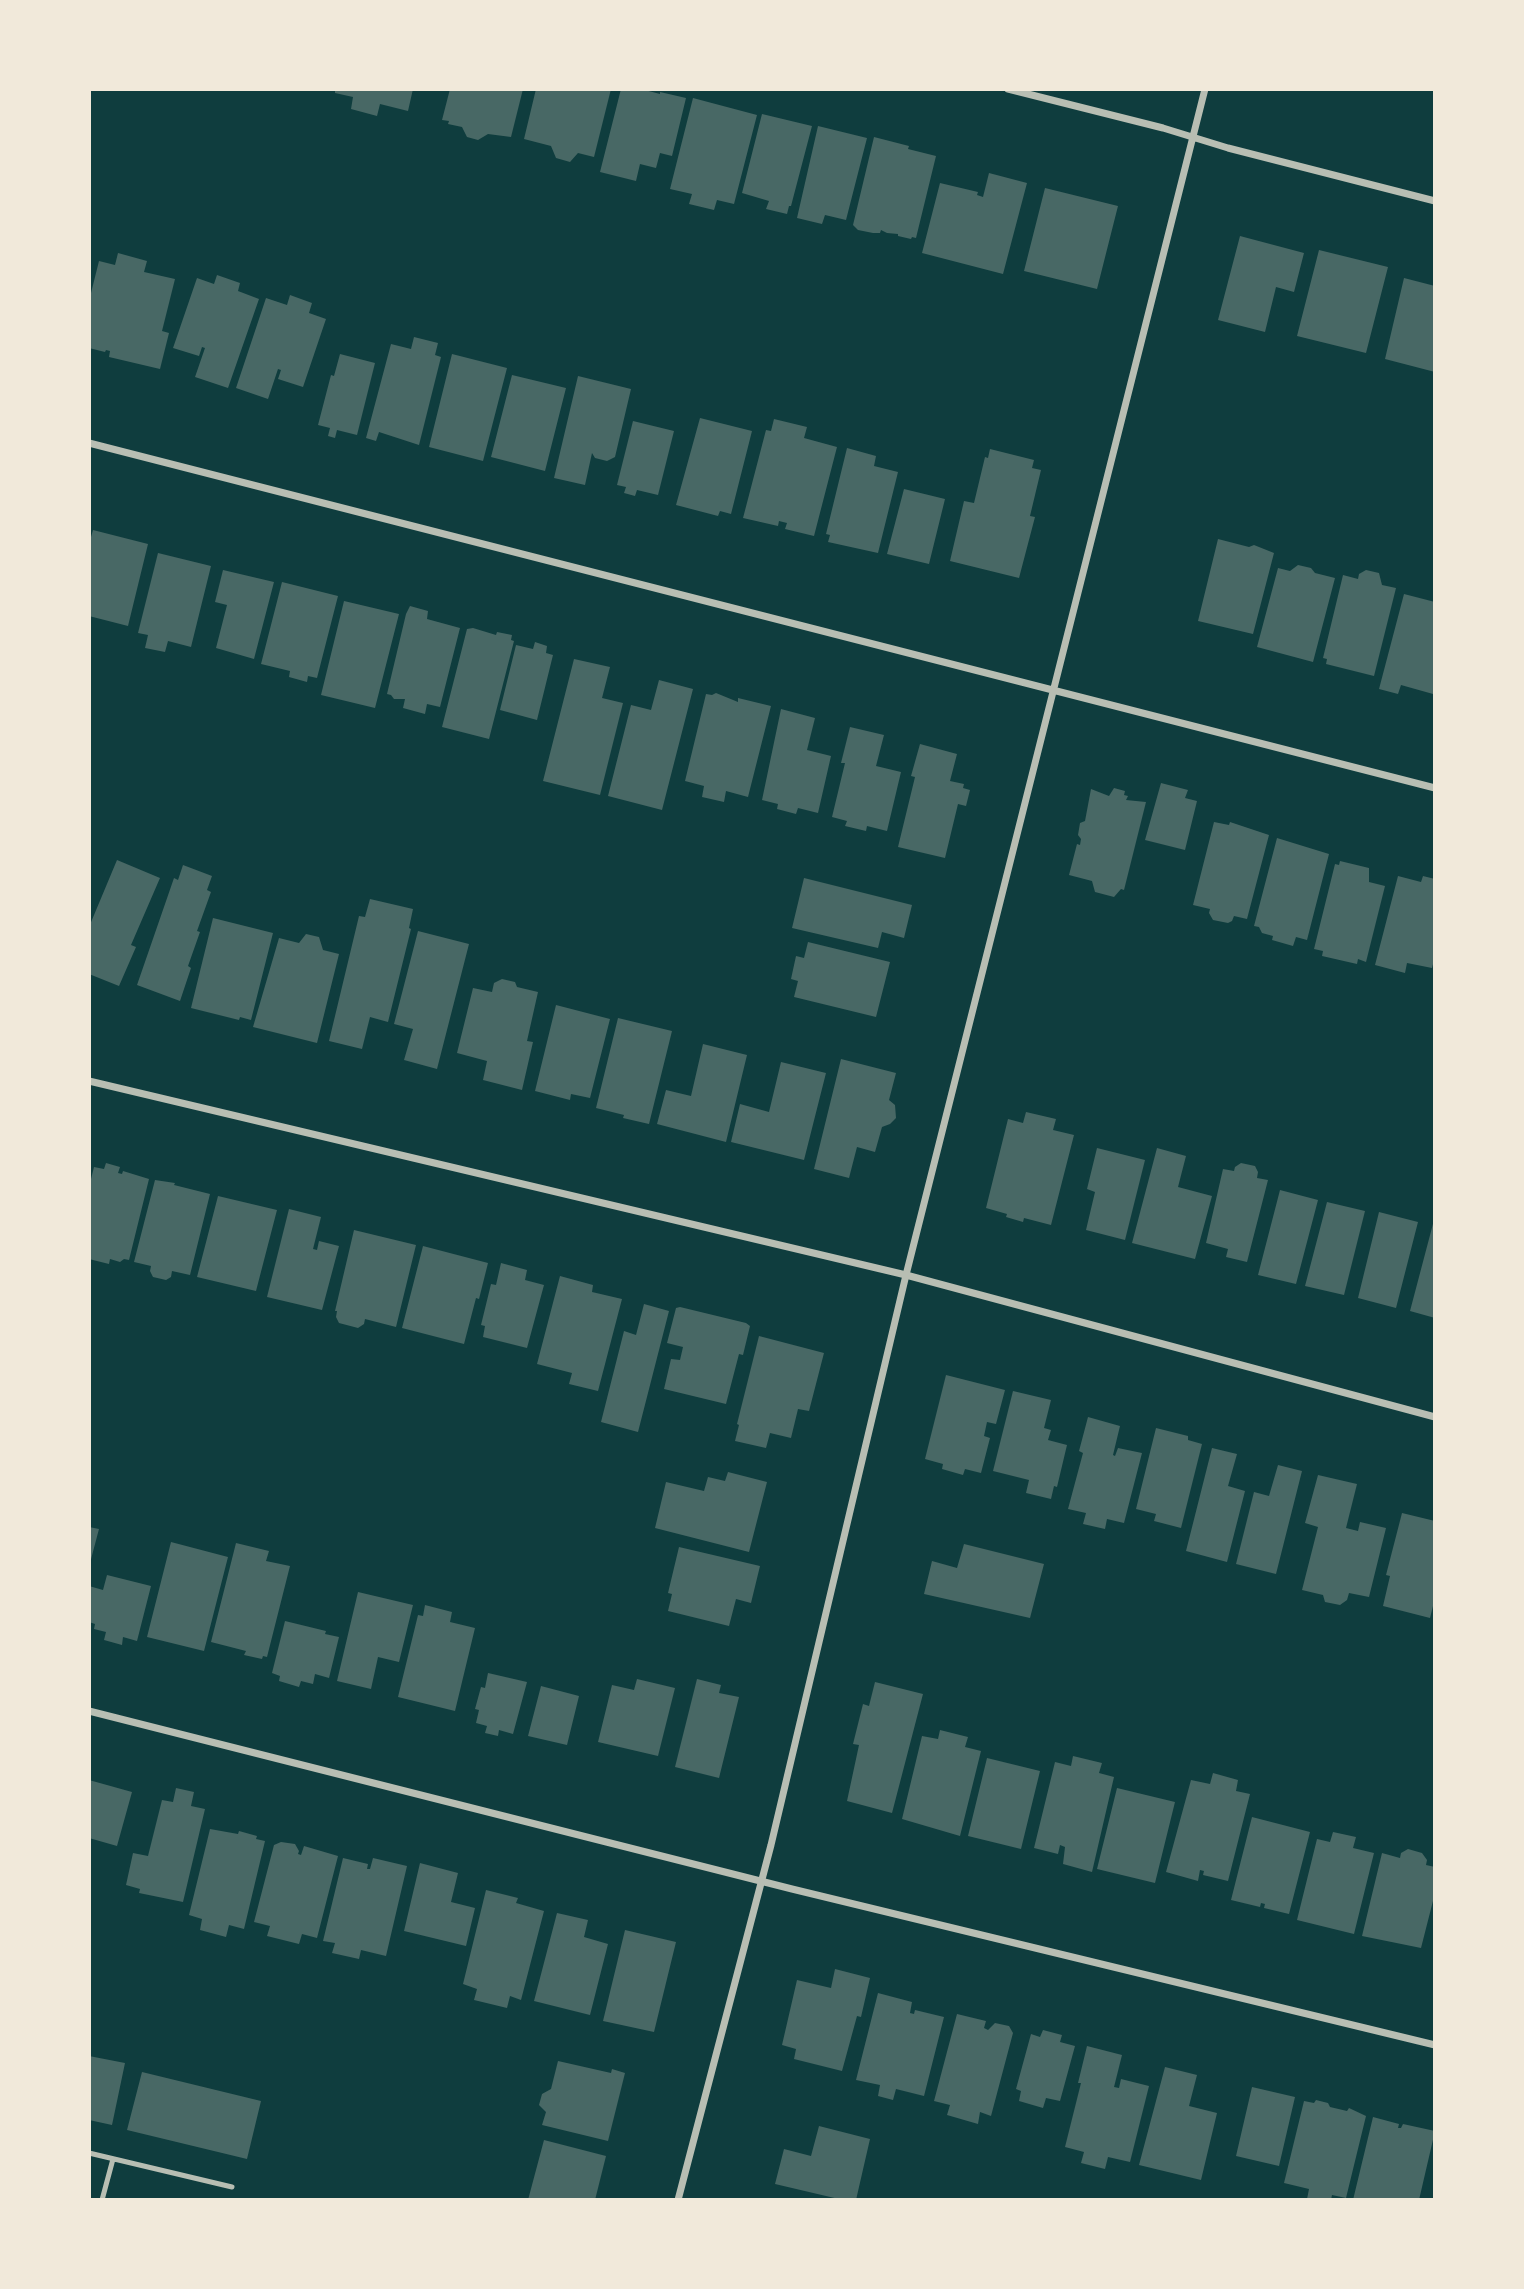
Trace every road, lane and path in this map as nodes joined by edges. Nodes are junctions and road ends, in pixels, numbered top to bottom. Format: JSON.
{"nodes":[{"id":1,"x":1008,"y":89,"type":"edge"},
{"id":2,"x":1205,"y":89,"type":"edge"},
{"id":3,"x":1194,"y":138,"type":"junction"},
{"id":4,"x":1435,"y":201,"type":"edge"},
{"id":5,"x":89,"y":443,"type":"edge"},
{"id":6,"x":1053,"y":691,"type":"junction"},
{"id":7,"x":1435,"y":788,"type":"edge"},
{"id":8,"x":89,"y":1081,"type":"edge"},
{"id":9,"x":906,"y":1275,"type":"junction"},
{"id":10,"x":1435,"y":1416,"type":"edge"},
{"id":11,"x":89,"y":1711,"type":"edge"},
{"id":12,"x":761,"y":1882,"type":"junction"},
{"id":13,"x":1435,"y":2045,"type":"edge"},
{"id":14,"x":89,"y":2153,"type":"edge"},
{"id":15,"x":113,"y":2159,"type":"junction"},
{"id":16,"x":232,"y":2187,"type":"dead end"},
{"id":17,"x":102,"y":2200,"type":"edge"},
{"id":18,"x":678,"y":2200,"type":"edge"}],
"edges":[{"from":1,"to":3,"type":"street"},
{"from":2,"to":3,"type":"street"},
{"from":3,"to":4,"type":"street"},
{"from":3,"to":6,"type":"street"},
{"from":5,"to":6,"type":"street"},
{"from":6,"to":7,"type":"street"},
{"from":6,"to":9,"type":"street"},
{"from":8,"to":9,"type":"street"},
{"from":9,"to":10,"type":"street"},
{"from":9,"to":12,"type":"street"},
{"from":11,"to":12,"type":"street"},
{"from":12,"to":13,"type":"street"},
{"from":12,"to":18,"type":"street"},
{"from":14,"to":15,"type":"lane"},
{"from":15,"to":16,"type":"lane"},
{"from":15,"to":17,"type":"lane"}]}
